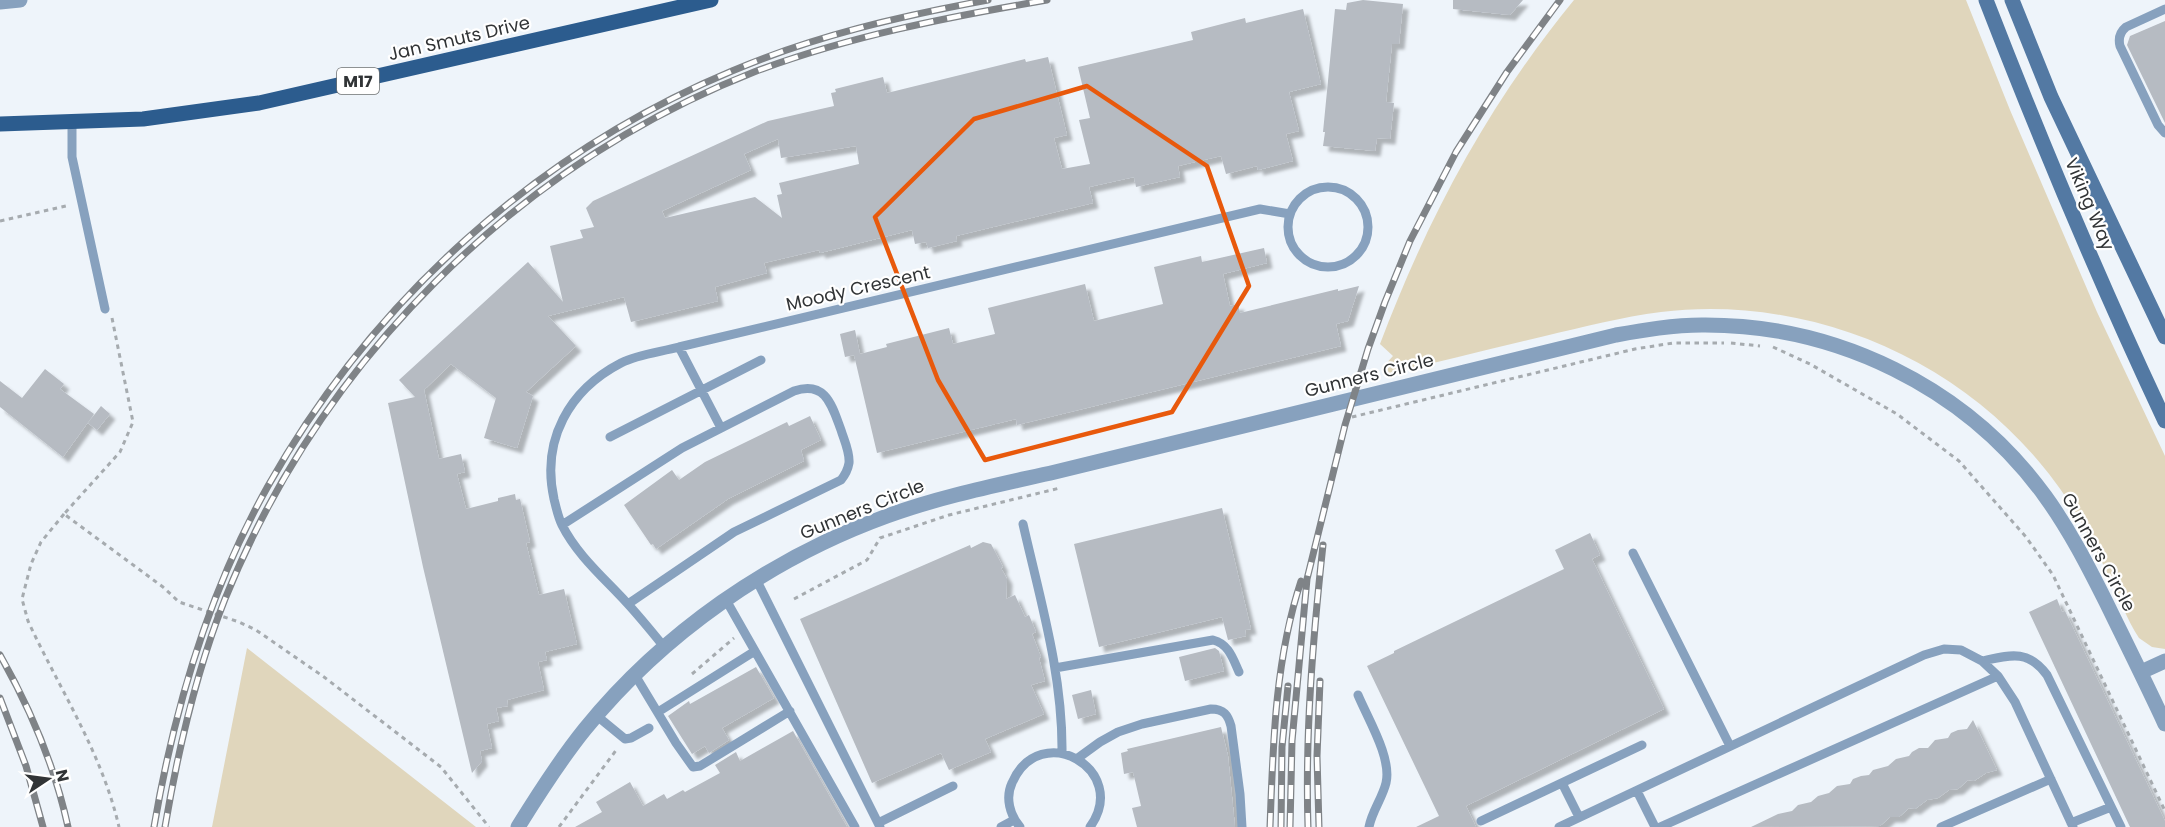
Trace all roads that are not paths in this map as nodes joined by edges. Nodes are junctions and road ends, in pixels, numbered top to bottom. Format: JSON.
{"nodes":[{"id":1,"x":20,"y":0,"type":"edge"},
{"id":2,"x":711,"y":0,"type":"edge"},
{"id":3,"x":1986,"y":0,"type":"edge"},
{"id":4,"x":2012,"y":0,"type":"edge"},
{"id":5,"x":0,"y":2,"type":"edge"},
{"id":6,"x":2165,"y":9,"type":"edge"},
{"id":7,"x":72,"y":123,"type":"junction"},
{"id":8,"x":0,"y":124,"type":"edge"},
{"id":9,"x":2165,"y":133,"type":"edge"},
{"id":10,"x":1290,"y":214,"type":"junction"},
{"id":11,"x":105,"y":309,"type":"road end"},
{"id":12,"x":2165,"y":337,"type":"edge"},
{"id":13,"x":679,"y":347,"type":"junction"},
{"id":14,"x":761,"y":360,"type":"dead end"},
{"id":15,"x":702,"y":391,"type":"junction"},
{"id":16,"x":2165,"y":421,"type":"edge"},
{"id":17,"x":721,"y":428,"type":"junction"},
{"id":18,"x":610,"y":437,"type":"dead end"},
{"id":19,"x":1023,"y":524,"type":"dead end"},
{"id":20,"x":562,"y":525,"type":"junction"},
{"id":21,"x":1633,"y":553,"type":"dead end"},
{"id":22,"x":756,"y":579,"type":"junction"},
{"id":23,"x":726,"y":600,"type":"junction"},
{"id":24,"x":628,"y":604,"type":"junction"},
{"id":25,"x":664,"y":648,"type":"junction"},
{"id":26,"x":755,"y":651,"type":"junction"},
{"id":27,"x":1982,"y":661,"type":"junction"},
{"id":28,"x":2165,"y":661,"type":"edge"},
{"id":29,"x":1055,"y":668,"type":"junction"},
{"id":30,"x":1239,"y":672,"type":"dead end"},
{"id":31,"x":2141,"y":672,"type":"junction"},
{"id":32,"x":636,"y":675,"type":"junction"},
{"id":33,"x":1998,"y":676,"type":"junction"},
{"id":34,"x":2158,"y":692,"type":"edge"},
{"id":35,"x":1358,"y":695,"type":"dead end"},
{"id":36,"x":790,"y":711,"type":"junction"},
{"id":37,"x":658,"y":712,"type":"junction"},
{"id":38,"x":597,"y":716,"type":"junction"},
{"id":39,"x":2165,"y":724,"type":"edge"},
{"id":40,"x":649,"y":728,"type":"dead end"},
{"id":41,"x":1642,"y":745,"type":"dead end"},
{"id":42,"x":1730,"y":746,"type":"junction"},
{"id":43,"x":1062,"y":753,"type":"junction"},
{"id":44,"x":1078,"y":758,"type":"junction"},
{"id":45,"x":2051,"y":779,"type":"junction"},
{"id":46,"x":1562,"y":783,"type":"junction"},
{"id":47,"x":953,"y":786,"type":"dead end"},
{"id":48,"x":1637,"y":790,"type":"junction"},
{"id":49,"x":2111,"y":807,"type":"junction"},
{"id":50,"x":1579,"y":818,"type":"junction"},
{"id":51,"x":1481,"y":820,"type":"dead end"},
{"id":52,"x":1017,"y":823,"type":"edge"},
{"id":53,"x":879,"y":825,"type":"edge"},
{"id":54,"x":2072,"y":825,"type":"edge"},
{"id":55,"x":519,"y":827,"type":"edge"},
{"id":56,"x":855,"y":827,"type":"edge"},
{"id":57,"x":1001,"y":827,"type":"edge"},
{"id":58,"x":1090,"y":827,"type":"edge"},
{"id":59,"x":1242,"y":827,"type":"edge"},
{"id":60,"x":1369,"y":827,"type":"edge"},
{"id":61,"x":1559,"y":827,"type":"edge"},
{"id":62,"x":1655,"y":827,"type":"edge"},
{"id":63,"x":1660,"y":827,"type":"edge"},
{"id":64,"x":1941,"y":827,"type":"edge"},
{"id":65,"x":2121,"y":827,"type":"edge"}],
"edges":[{"from":1,"to":5,"type":"street"},
{"from":2,"to":7,"type":"main road","name":"Jan Smuts Drive","number":"M17"},
{"from":3,"to":16,"type":"main road","name":"Viking Way"},
{"from":4,"to":12,"type":"main road","name":"Viking Way"},
{"from":6,"to":9,"type":"lane"},
{"from":7,"to":8,"type":"main road","name":"Jan Smuts Drive","number":"M17"},
{"from":7,"to":11,"type":"lane"},
{"from":10,"to":10,"type":"lane"},
{"from":10,"to":13,"type":"lane","name":"Moody Crescent"},
{"from":13,"to":15,"type":"lane"},
{"from":13,"to":20,"type":"lane","name":"Moody Crescent"},
{"from":14,"to":15,"type":"lane"},
{"from":15,"to":17,"type":"lane"},
{"from":15,"to":18,"type":"lane"},
{"from":17,"to":20,"type":"lane"},
{"from":17,"to":24,"type":"lane"},
{"from":19,"to":29,"type":"lane"},
{"from":20,"to":24,"type":"lane","name":"Moody Crescent"},
{"from":21,"to":42,"type":"lane"},
{"from":22,"to":23,"type":"street","name":"Gunners Circle"},
{"from":22,"to":31,"type":"street","name":"Gunners Circle"},
{"from":22,"to":53,"type":"lane"},
{"from":23,"to":25,"type":"street","name":"Gunners Circle"},
{"from":23,"to":26,"type":"lane"},
{"from":24,"to":25,"type":"lane","name":"Moody Crescent"},
{"from":25,"to":32,"type":"street","name":"Gunners Circle"},
{"from":26,"to":36,"type":"lane"},
{"from":26,"to":37,"type":"lane"},
{"from":27,"to":33,"type":"lane"},
{"from":27,"to":42,"type":"lane"},
{"from":27,"to":49,"type":"lane"},
{"from":28,"to":31,"type":"street"},
{"from":29,"to":30,"type":"lane"},
{"from":29,"to":43,"type":"lane"},
{"from":31,"to":34,"type":"street","name":"Gunners Circle"},
{"from":32,"to":37,"type":"lane"},
{"from":32,"to":38,"type":"street","name":"Gunners Circle"},
{"from":33,"to":45,"type":"lane"},
{"from":33,"to":63,"type":"lane"},
{"from":34,"to":39,"type":"street","name":"Gunners Circle"},
{"from":35,"to":60,"type":"lane"},
{"from":36,"to":37,"type":"lane"},
{"from":36,"to":56,"type":"lane"},
{"from":38,"to":40,"type":"lane"},
{"from":38,"to":55,"type":"street","name":"Gunners Circle"},
{"from":41,"to":46,"type":"lane"},
{"from":42,"to":48,"type":"lane"},
{"from":43,"to":44,"type":"lane"},
{"from":43,"to":52,"type":"lane"},
{"from":44,"to":58,"type":"lane"},
{"from":44,"to":59,"type":"lane"},
{"from":45,"to":54,"type":"lane"},
{"from":45,"to":64,"type":"lane"},
{"from":46,"to":50,"type":"lane"},
{"from":46,"to":51,"type":"lane"},
{"from":47,"to":53,"type":"lane"},
{"from":48,"to":50,"type":"lane"},
{"from":48,"to":62,"type":"lane"},
{"from":49,"to":54,"type":"lane"},
{"from":49,"to":65,"type":"lane"},
{"from":50,"to":61,"type":"lane"},
{"from":52,"to":57,"type":"lane"}]}
